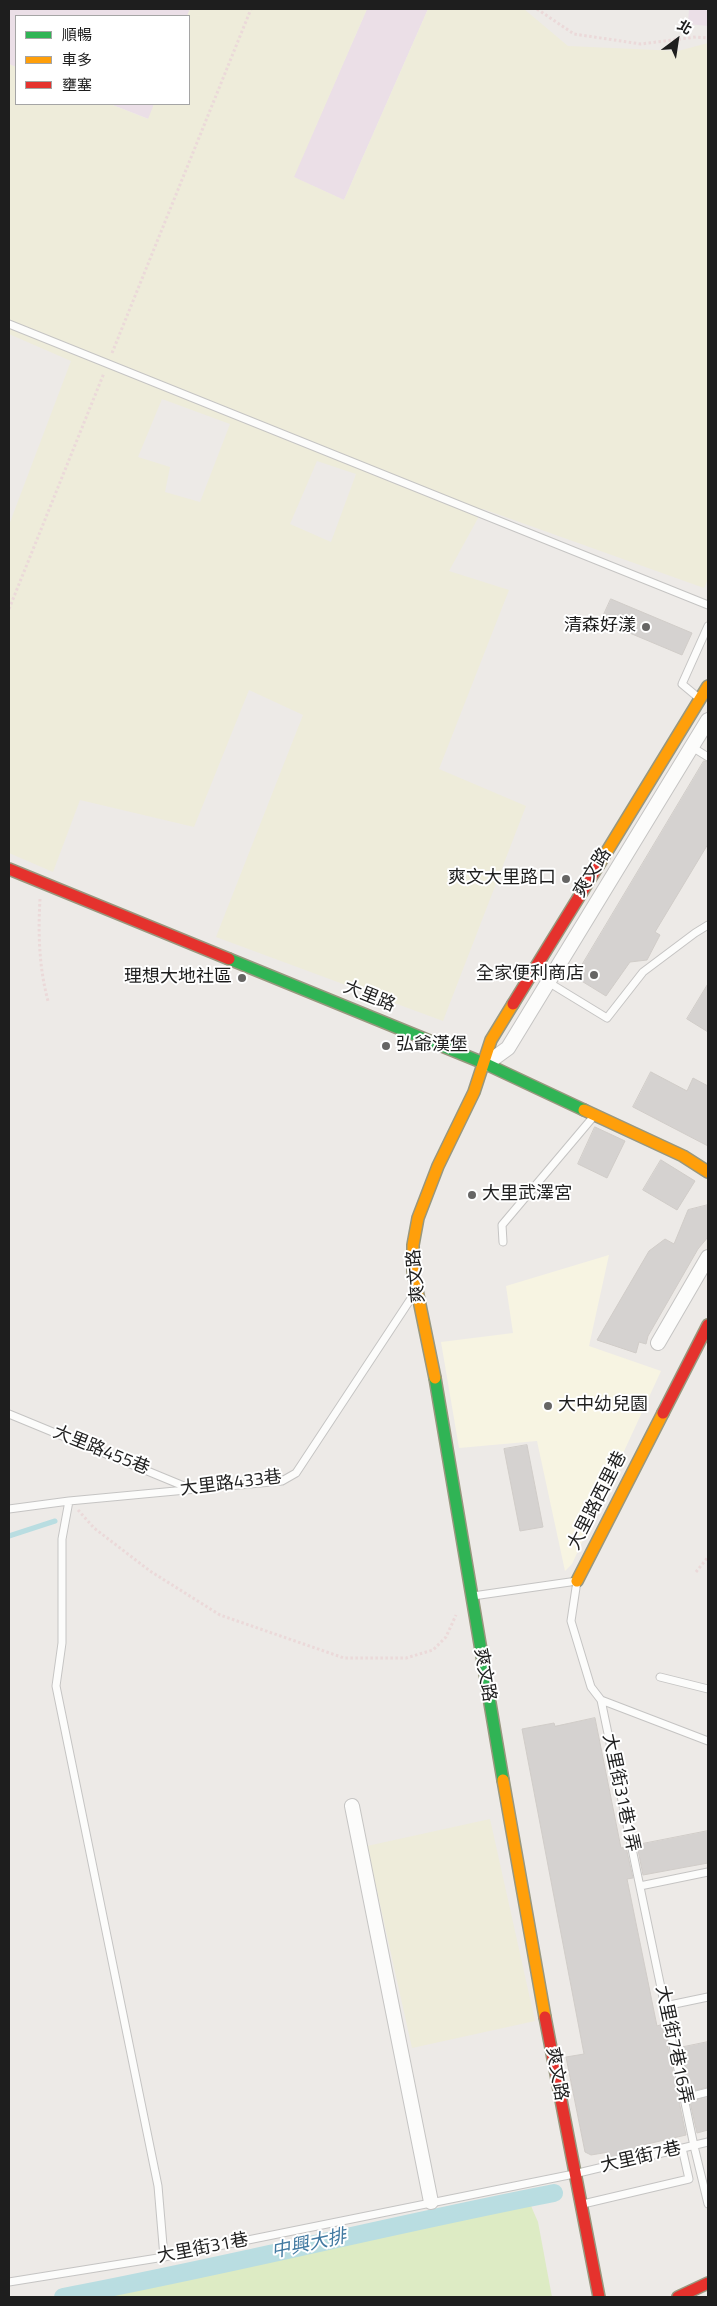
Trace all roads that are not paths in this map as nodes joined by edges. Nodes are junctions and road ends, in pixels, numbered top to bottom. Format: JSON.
{"nodes":[{"id":1,"x":9,"y":324,"type":"edge"},
{"id":2,"x":708,"y":605,"type":"edge"},
{"id":3,"x":708,"y":626,"type":"edge"},
{"id":4,"x":708,"y":686,"type":"edge"},
{"id":5,"x":700,"y":699,"type":"junction"},
{"id":6,"x":708,"y":720,"type":"edge"},
{"id":7,"x":692,"y":747,"type":"junction"},
{"id":8,"x":708,"y":757,"type":"edge"},
{"id":9,"x":9,"y":869,"type":"edge"},
{"id":10,"x":708,"y":925,"type":"edge"},
{"id":11,"x":547,"y":982,"type":"junction"},
{"id":12,"x":486,"y":1064,"type":"junction"},
{"id":13,"x":596,"y":1114,"type":"junction"},
{"id":14,"x":708,"y":1172,"type":"edge"},
{"id":15,"x":502,"y":1242,"type":"dead end"},
{"id":16,"x":708,"y":1256,"type":"edge"},
{"id":17,"x":415,"y":1292,"type":"junction"},
{"id":18,"x":708,"y":1325,"type":"edge"},
{"id":19,"x":658,"y":1343,"type":"dead end"},
{"id":20,"x":9,"y":1414,"type":"edge"},
{"id":21,"x":193,"y":1489,"type":"junction"},
{"id":22,"x":69,"y":1500,"type":"junction"},
{"id":23,"x":9,"y":1509,"type":"edge"},
{"id":24,"x":577,"y":1580,"type":"junction"},
{"id":25,"x":470,"y":1596,"type":"junction"},
{"id":26,"x":660,"y":1677,"type":"dead end"},
{"id":27,"x":708,"y":1689,"type":"edge"},
{"id":28,"x":601,"y":1700,"type":"junction"},
{"id":29,"x":708,"y":1741,"type":"edge"},
{"id":30,"x":352,"y":1806,"type":"dead end"},
{"id":31,"x":708,"y":1872,"type":"edge"},
{"id":32,"x":640,"y":1886,"type":"junction"},
{"id":33,"x":708,"y":1997,"type":"edge"},
{"id":34,"x":665,"y":2006,"type":"junction"},
{"id":35,"x":708,"y":2092,"type":"edge"},
{"id":36,"x":684,"y":2098,"type":"junction"},
{"id":37,"x":708,"y":2142,"type":"edge"},
{"id":38,"x":694,"y":2146,"type":"junction"},
{"id":39,"x":682,"y":2148,"type":"junction"},
{"id":40,"x":574,"y":2174,"type":"junction"},
{"id":41,"x":431,"y":2202,"type":"junction"},
{"id":42,"x":708,"y":2204,"type":"edge"},
{"id":43,"x":580,"y":2205,"type":"junction"},
{"id":44,"x":164,"y":2257,"type":"junction"},
{"id":45,"x":9,"y":2282,"type":"edge"},
{"id":46,"x":708,"y":2283,"type":"edge"},
{"id":47,"x":599,"y":2297,"type":"edge"},
{"id":48,"x":678,"y":2297,"type":"edge"}],
"edges":[{"from":1,"to":2,"type":"lane"},
{"from":3,"to":5,"type":"lane"},
{"from":4,"to":5,"type":"street","name":"爽文路"},
{"from":5,"to":12,"type":"street","name":"爽文路"},
{"from":6,"to":7,"type":"street","name":"爽文路"},
{"from":7,"to":8,"type":"lane"},
{"from":7,"to":11,"type":"street","name":"爽文路"},
{"from":9,"to":12,"type":"street","name":"大里路"},
{"from":10,"to":11,"type":"lane"},
{"from":11,"to":12,"type":"street","name":"爽文路"},
{"from":12,"to":13,"type":"street","name":"大里路"},
{"from":12,"to":17,"type":"street","name":"爽文路"},
{"from":13,"to":14,"type":"street","name":"大里路"},
{"from":13,"to":15,"type":"lane"},
{"from":16,"to":19,"type":"street"},
{"from":17,"to":21,"type":"lane","name":"大里路433巷"},
{"from":17,"to":25,"type":"street","name":"爽文路"},
{"from":18,"to":24,"type":"street","name":"大里路西里巷"},
{"from":20,"to":21,"type":"lane","name":"大里路455巷"},
{"from":21,"to":22,"type":"lane","name":"大里路433巷"},
{"from":22,"to":23,"type":"lane","name":"大里路433巷"},
{"from":22,"to":44,"type":"lane"},
{"from":24,"to":25,"type":"lane"},
{"from":24,"to":28,"type":"lane","name":"大里路西里巷"},
{"from":25,"to":40,"type":"street","name":"爽文路"},
{"from":26,"to":27,"type":"lane"},
{"from":28,"to":29,"type":"lane"},
{"from":28,"to":32,"type":"lane","name":"大里街31巷1弄"},
{"from":30,"to":41,"type":"street"},
{"from":31,"to":32,"type":"lane"},
{"from":32,"to":34,"type":"lane","name":"大里街7巷16弄"},
{"from":33,"to":34,"type":"lane"},
{"from":34,"to":36,"type":"lane","name":"大里街7巷16弄"},
{"from":35,"to":36,"type":"lane"},
{"from":36,"to":38,"type":"lane","name":"大里街7巷16弄"},
{"from":37,"to":38,"type":"lane","name":"大里街7巷"},
{"from":38,"to":39,"type":"lane","name":"大里街7巷"},
{"from":38,"to":42,"type":"lane","name":"大里街7巷16弄"},
{"from":39,"to":40,"type":"lane","name":"大里街7巷"},
{"from":39,"to":43,"type":"lane"},
{"from":40,"to":41,"type":"lane","name":"大里街31巷"},
{"from":40,"to":43,"type":"street","name":"爽文路"},
{"from":41,"to":44,"type":"lane","name":"大里街31巷"},
{"from":43,"to":47,"type":"street","name":"爽文路"},
{"from":44,"to":45,"type":"lane","name":"大里街31巷"},
{"from":46,"to":48,"type":"street"}]}
